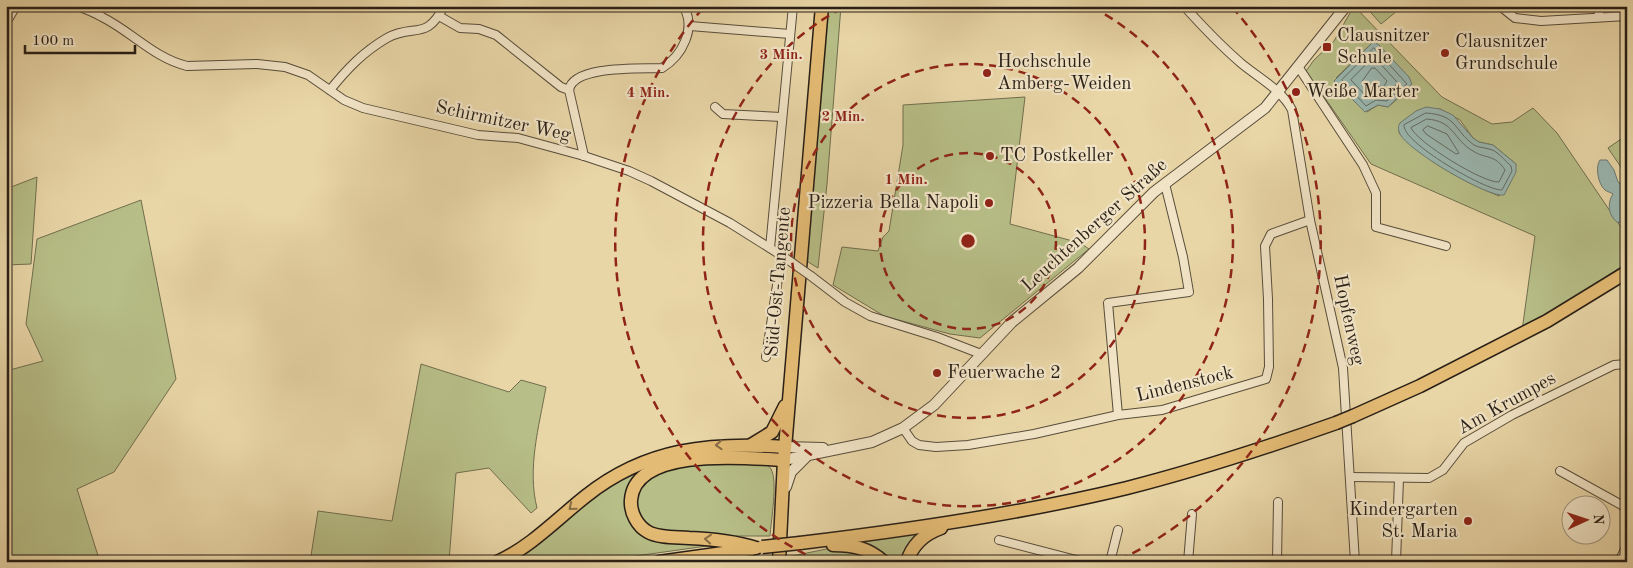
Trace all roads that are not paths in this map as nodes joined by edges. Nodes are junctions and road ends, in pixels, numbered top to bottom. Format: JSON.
{"nodes":[{"id":1,"x":16,"y":6,"type":"edge"},
{"id":2,"x":77,"y":6,"type":"edge"},
{"id":3,"x":444,"y":6,"type":"edge"},
{"id":4,"x":683,"y":6,"type":"edge"},
{"id":5,"x":793,"y":6,"type":"edge"},
{"id":6,"x":822,"y":6,"type":"edge"},
{"id":7,"x":1184,"y":6,"type":"edge"},
{"id":8,"x":1346,"y":6,"type":"edge"},
{"id":9,"x":1500,"y":6,"type":"edge"},
{"id":10,"x":1597,"y":6,"type":"edge"},
{"id":11,"x":439,"y":16,"type":"junction"},
{"id":12,"x":1627,"y":16,"type":"edge"},
{"id":13,"x":1600,"y":17,"type":"junction"},
{"id":14,"x":6,"y":24,"type":"edge"},
{"id":15,"x":690,"y":26,"type":"junction"},
{"id":16,"x":790,"y":34,"type":"junction"},
{"id":17,"x":1298,"y":68,"type":"junction"},
{"id":18,"x":330,"y":90,"type":"junction"},
{"id":19,"x":569,"y":90,"type":"junction"},
{"id":20,"x":1279,"y":93,"type":"junction"},
{"id":21,"x":715,"y":107,"type":"dead end"},
{"id":22,"x":781,"y":117,"type":"junction"},
{"id":23,"x":584,"y":156,"type":"junction"},
{"id":24,"x":1164,"y":184,"type":"junction"},
{"id":25,"x":1310,"y":220,"type":"junction"},
{"id":26,"x":1446,"y":246,"type":"dead end"},
{"id":27,"x":770,"y":248,"type":"junction"},
{"id":28,"x":784,"y":257,"type":"junction"},
{"id":29,"x":1627,"y":272,"type":"edge"},
{"id":30,"x":981,"y":354,"type":"junction"},
{"id":31,"x":766,"y":357,"type":"dead end"},
{"id":32,"x":1627,"y":364,"type":"edge"},
{"id":33,"x":789,"y":399,"type":"junction"},
{"id":34,"x":1118,"y":415,"type":"junction"},
{"id":35,"x":903,"y":428,"type":"junction"},
{"id":36,"x":751,"y":445,"type":"junction"},
{"id":37,"x":849,"y":448,"type":"junction"},
{"id":38,"x":785,"y":454,"type":"junction"},
{"id":39,"x":808,"y":456,"type":"junction"},
{"id":40,"x":1560,"y":471,"type":"dead end"},
{"id":41,"x":1350,"y":477,"type":"junction"},
{"id":42,"x":1399,"y":478,"type":"junction"},
{"id":43,"x":782,"y":497,"type":"junction"},
{"id":44,"x":1278,"y":502,"type":"dead end"},
{"id":45,"x":1627,"y":508,"type":"edge"},
{"id":46,"x":1192,"y":514,"type":"dead end"},
{"id":47,"x":976,"y":518,"type":"junction"},
{"id":48,"x":1118,"y":530,"type":"dead end"},
{"id":49,"x":999,"y":540,"type":"dead end"},
{"id":50,"x":805,"y":542,"type":"junction"},
{"id":51,"x":1627,"y":545,"type":"edge"},
{"id":52,"x":759,"y":548,"type":"junction"},
{"id":53,"x":497,"y":562,"type":"edge"},
{"id":54,"x":659,"y":562,"type":"edge"},
{"id":55,"x":779,"y":562,"type":"edge"},
{"id":56,"x":884,"y":562,"type":"edge"},
{"id":57,"x":907,"y":562,"type":"edge"},
{"id":58,"x":1084,"y":562,"type":"edge"},
{"id":59,"x":1110,"y":562,"type":"edge"},
{"id":60,"x":1188,"y":562,"type":"edge"},
{"id":61,"x":1277,"y":562,"type":"edge"},
{"id":62,"x":1355,"y":562,"type":"edge"},
{"id":63,"x":1396,"y":562,"type":"edge"},
{"id":64,"x":1619,"y":562,"type":"edge"}],
"edges":[{"from":1,"to":14,"type":"street"},
{"from":2,"to":18,"type":"street","name":"Schirmitzer Weg"},
{"from":3,"to":11,"type":"street"},
{"from":4,"to":15,"type":"street"},
{"from":5,"to":16,"type":"street"},
{"from":6,"to":33,"type":"main road","name":"Süd-Ost-Tangente"},
{"from":7,"to":20,"type":"street","name":"Hopfenweg"},
{"from":8,"to":17,"type":"street","name":"Leuchtenberger Straße"},
{"from":9,"to":13,"type":"street"},
{"from":10,"to":13,"type":"street"},
{"from":11,"to":18,"type":"street"},
{"from":11,"to":19,"type":"street"},
{"from":12,"to":13,"type":"street"},
{"from":15,"to":16,"type":"street"},
{"from":15,"to":19,"type":"street"},
{"from":16,"to":22,"type":"street"},
{"from":17,"to":20,"type":"street","name":"Leuchtenberger Straße"},
{"from":17,"to":26,"type":"street"},
{"from":18,"to":23,"type":"street","name":"Schirmitzer Weg"},
{"from":19,"to":23,"type":"street"},
{"from":20,"to":24,"type":"street","name":"Leuchtenberger Straße"},
{"from":20,"to":25,"type":"street","name":"Hopfenweg"},
{"from":21,"to":22,"type":"street"},
{"from":22,"to":27,"type":"street"},
{"from":23,"to":27,"type":"street","name":"Schirmitzer Weg"},
{"from":24,"to":30,"type":"street","name":"Leuchtenberger Straße"},
{"from":24,"to":34,"type":"street"},
{"from":25,"to":34,"type":"street","name":"Lindenstock"},
{"from":25,"to":41,"type":"street","name":"Hopfenweg"},
{"from":27,"to":28,"type":"street","name":"Schirmitzer Weg"},
{"from":28,"to":30,"type":"street","name":"Schirmitzer Weg","bridge":true},
{"from":28,"to":31,"type":"street"},
{"from":29,"to":47,"type":"main road","bridge":true},
{"from":30,"to":35,"type":"street","name":"Leuchtenberger Straße"},
{"from":32,"to":42,"type":"street","name":"Am Krumpes"},
{"from":33,"to":36,"type":"main road"},
{"from":33,"to":38,"type":"main road","name":"Süd-Ost-Tangente"},
{"from":34,"to":35,"type":"street","name":"Lindenstock"},
{"from":35,"to":37,"type":"street","name":"Leuchtenberger Straße"},
{"from":36,"to":38,"type":"main road"},
{"from":36,"to":53,"type":"main road","one_way":true},
{"from":37,"to":38,"type":"street","name":"Leuchtenberger Straße"},
{"from":37,"to":39,"type":"street","name":"Leuchtenberger Straße"},
{"from":38,"to":39,"type":"street","name":"Leuchtenberger Straße"},
{"from":38,"to":43,"type":"main road","name":"Süd-Ost-Tangente"},
{"from":52,"to":38,"type":"main road","one_way":true},
{"from":39,"to":43,"type":"street"},
{"from":40,"to":45,"type":"street"},
{"from":41,"to":42,"type":"street","name":"Am Krumpes"},
{"from":41,"to":62,"type":"street","name":"Hopfenweg"},
{"from":42,"to":63,"type":"street"},
{"from":43,"to":55,"type":"main road","name":"Süd-Ost-Tangente"},
{"from":44,"to":61,"type":"street"},
{"from":46,"to":60,"type":"street"},
{"from":47,"to":50,"type":"main road"},
{"from":47,"to":57,"type":"main road"},
{"from":48,"to":59,"type":"street"},
{"from":49,"to":58,"type":"street"},
{"from":50,"to":52,"type":"main road","bridge":true},
{"from":50,"to":56,"type":"main road"},
{"from":51,"to":64,"type":"street"},
{"from":52,"to":54,"type":"main road"}]}
